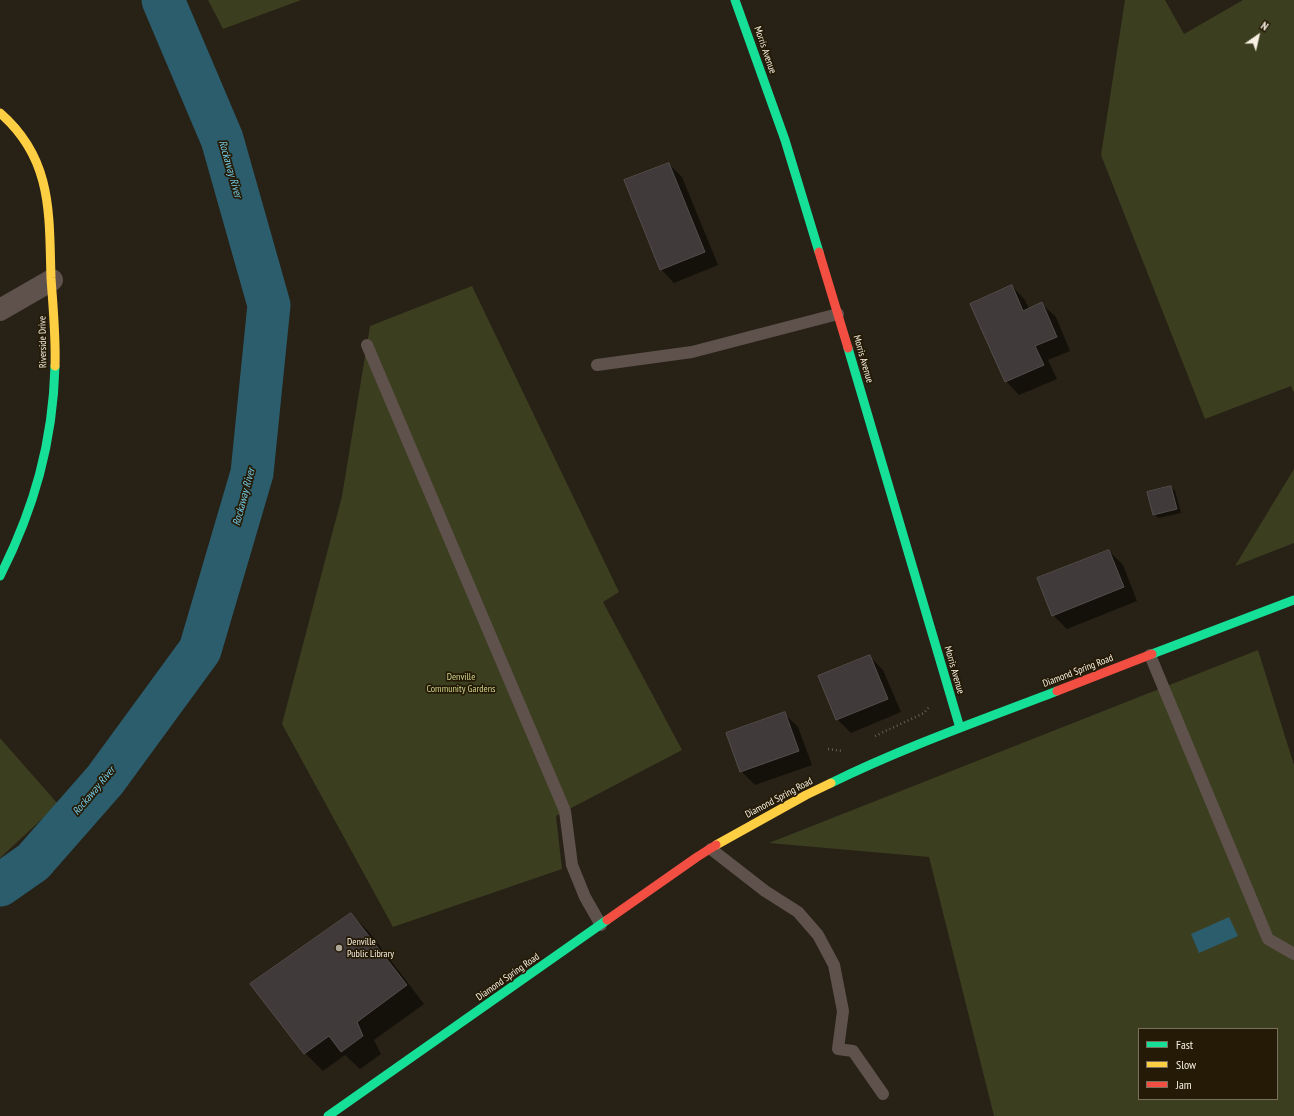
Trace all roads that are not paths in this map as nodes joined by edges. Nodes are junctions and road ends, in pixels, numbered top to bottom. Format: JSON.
{"nodes":[{"id":1,"x":735,"y":0,"type":"edge"},
{"id":2,"x":0,"y":113,"type":"edge"},
{"id":3,"x":52,"y":280,"type":"junction"},
{"id":4,"x":0,"y":310,"type":"edge"},
{"id":5,"x":838,"y":314,"type":"junction"},
{"id":6,"x":367,"y":345,"type":"dead end"},
{"id":7,"x":597,"y":365,"type":"dead end"},
{"id":8,"x":0,"y":576,"type":"edge"},
{"id":9,"x":1294,"y":600,"type":"edge"},
{"id":10,"x":1150,"y":655,"type":"junction"},
{"id":11,"x":960,"y":728,"type":"junction"},
{"id":12,"x":711,"y":849,"type":"junction"},
{"id":13,"x":601,"y":925,"type":"junction"},
{"id":14,"x":1294,"y":954,"type":"edge"},
{"id":15,"x":883,"y":1094,"type":"dead end"},
{"id":16,"x":328,"y":1116,"type":"edge"}],
"edges":[{"from":1,"to":5,"type":"street","name":"Morris Avenue"},
{"from":2,"to":3,"type":"street","name":"Riverside Drive"},
{"from":3,"to":4,"type":"street"},
{"from":3,"to":8,"type":"street","name":"Riverside Drive"},
{"from":5,"to":7,"type":"lane"},
{"from":5,"to":11,"type":"street","name":"Morris Avenue"},
{"from":6,"to":13,"type":"lane"},
{"from":9,"to":10,"type":"street","name":"Diamond Spring Road"},
{"from":10,"to":11,"type":"street","name":"Diamond Spring Road"},
{"from":10,"to":14,"type":"lane"},
{"from":11,"to":12,"type":"street","name":"Diamond Spring Road"},
{"from":12,"to":13,"type":"street","name":"Diamond Spring Road"},
{"from":12,"to":15,"type":"lane"},
{"from":13,"to":16,"type":"street","name":"Diamond Spring Road"}]}
